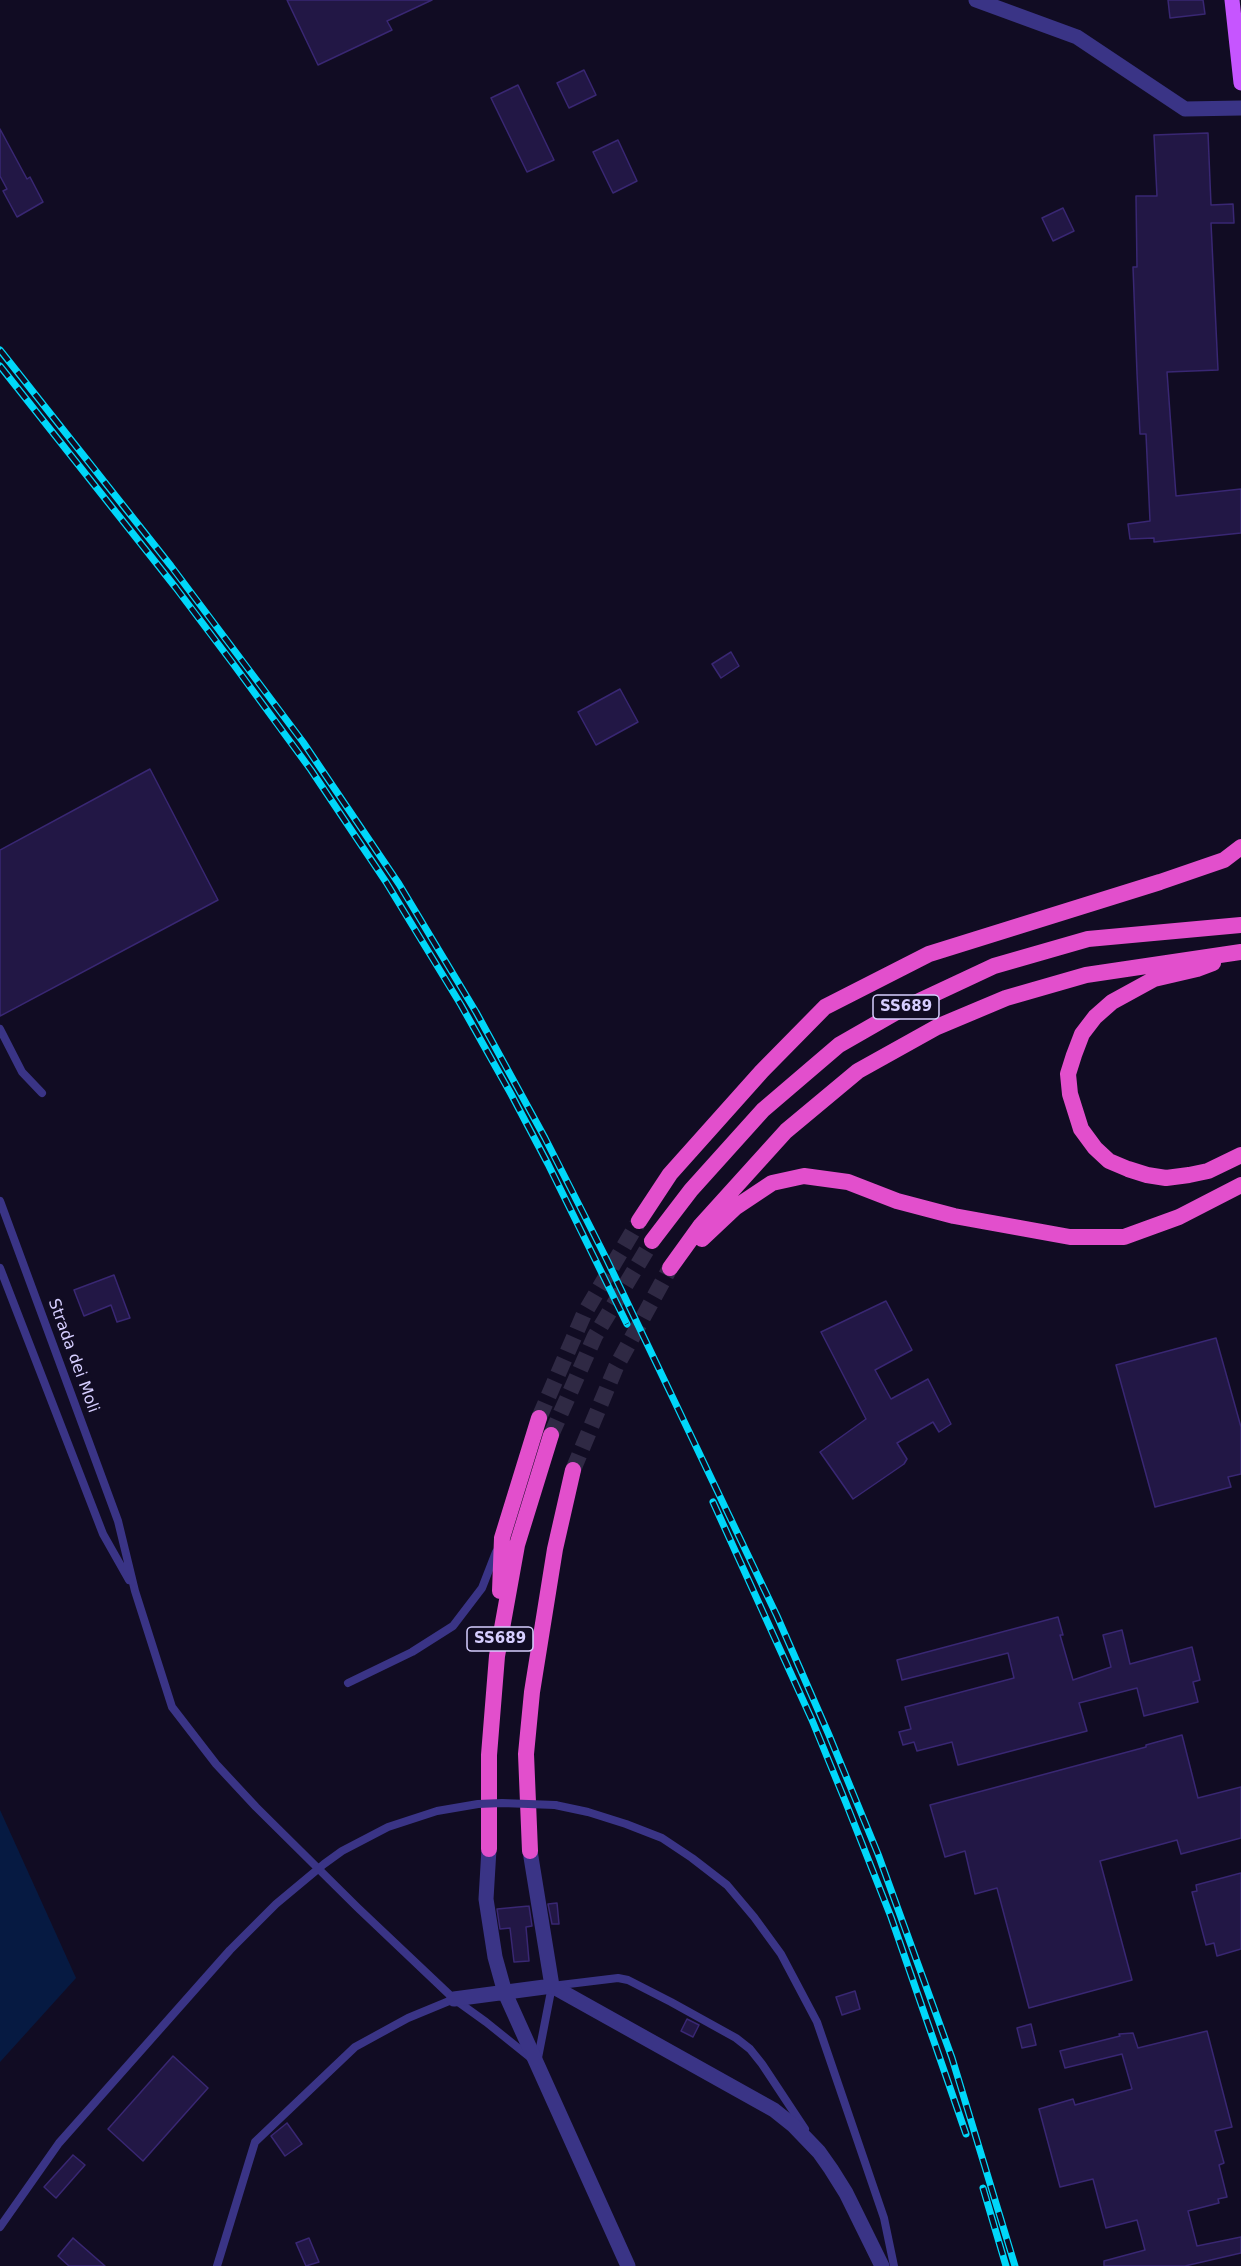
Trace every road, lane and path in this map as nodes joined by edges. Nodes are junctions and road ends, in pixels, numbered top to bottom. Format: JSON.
{"nodes":[{"id":1,"x":976,"y":0,"type":"edge"},
{"id":2,"x":1232,"y":0,"type":"edge"},
{"id":3,"x":1241,"y":83,"type":"edge"},
{"id":4,"x":1241,"y":108,"type":"edge"},
{"id":5,"x":1241,"y":847,"type":"edge"},
{"id":6,"x":1241,"y":925,"type":"edge"},
{"id":7,"x":1238,"y":952,"type":"edge"},
{"id":8,"x":0,"y":1029,"type":"edge"},
{"id":9,"x":42,"y":1093,"type":"dead end"},
{"id":10,"x":1241,"y":1155,"type":"edge"},
{"id":11,"x":1241,"y":1185,"type":"edge"},
{"id":12,"x":0,"y":1201,"type":"edge"},
{"id":13,"x":639,"y":1221,"type":"tunnel mouth"},
{"id":14,"x":652,"y":1241,"type":"tunnel mouth"},
{"id":15,"x":0,"y":1268,"type":"edge"},
{"id":16,"x":539,"y":1418,"type":"tunnel mouth"},
{"id":17,"x":551,"y":1435,"type":"tunnel mouth"},
{"id":18,"x":573,"y":1470,"type":"tunnel mouth"},
{"id":19,"x":502,"y":1538,"type":"junction"},
{"id":20,"x":135,"y":1590,"type":"junction"},
{"id":21,"x":497,"y":1656,"type":"junction"},
{"id":22,"x":348,"y":1683,"type":"dead end"},
{"id":23,"x":489,"y":1849,"type":"joint"},
{"id":24,"x":530,"y":1851,"type":"joint"},
{"id":25,"x":552,"y":1986,"type":"junction"},
{"id":26,"x":505,"y":1993,"type":"junction"},
{"id":27,"x":454,"y":1999,"type":"junction"},
{"id":28,"x":537,"y":2063,"type":"junction"},
{"id":29,"x":819,"y":2152,"type":"junction"},
{"id":30,"x":0,"y":2227,"type":"edge"},
{"id":31,"x":217,"y":2266,"type":"edge"},
{"id":32,"x":628,"y":2266,"type":"edge"},
{"id":33,"x":882,"y":2266,"type":"edge"},
{"id":34,"x":894,"y":2266,"type":"edge"}],
"edges":[{"from":1,"to":4,"type":"street"},
{"from":2,"to":3,"type":"main road"},
{"from":5,"to":13,"type":"highway"},
{"from":6,"to":14,"type":"highway","number":"SS689"},
{"from":7,"to":10,"type":"highway"},
{"from":7,"to":11,"type":"highway","number":"SS689"},
{"from":8,"to":9,"type":"lane"},
{"from":12,"to":20,"type":"lane","name":"Strada dei Moli"},
{"from":15,"to":20,"type":"lane"},
{"from":16,"to":19,"type":"highway"},
{"from":17,"to":21,"type":"highway","number":"SS689"},
{"from":18,"to":24,"type":"highway","number":"SS689"},
{"from":19,"to":21,"type":"highway"},
{"from":19,"to":22,"type":"lane"},
{"from":20,"to":27,"type":"lane"},
{"from":21,"to":23,"type":"highway","number":"SS689"},
{"from":23,"to":26,"type":"street"},
{"from":24,"to":25,"type":"street"},
{"from":25,"to":26,"type":"street"},
{"from":25,"to":28,"type":"lane"},
{"from":25,"to":29,"type":"street"},
{"from":25,"to":29,"type":"lane"},
{"from":26,"to":27,"type":"street"},
{"from":26,"to":28,"type":"street"},
{"from":27,"to":28,"type":"lane"},
{"from":27,"to":31,"type":"lane"},
{"from":28,"to":32,"type":"street"},
{"from":29,"to":33,"type":"street"},
{"from":30,"to":34,"type":"lane","bridge":true}]}
